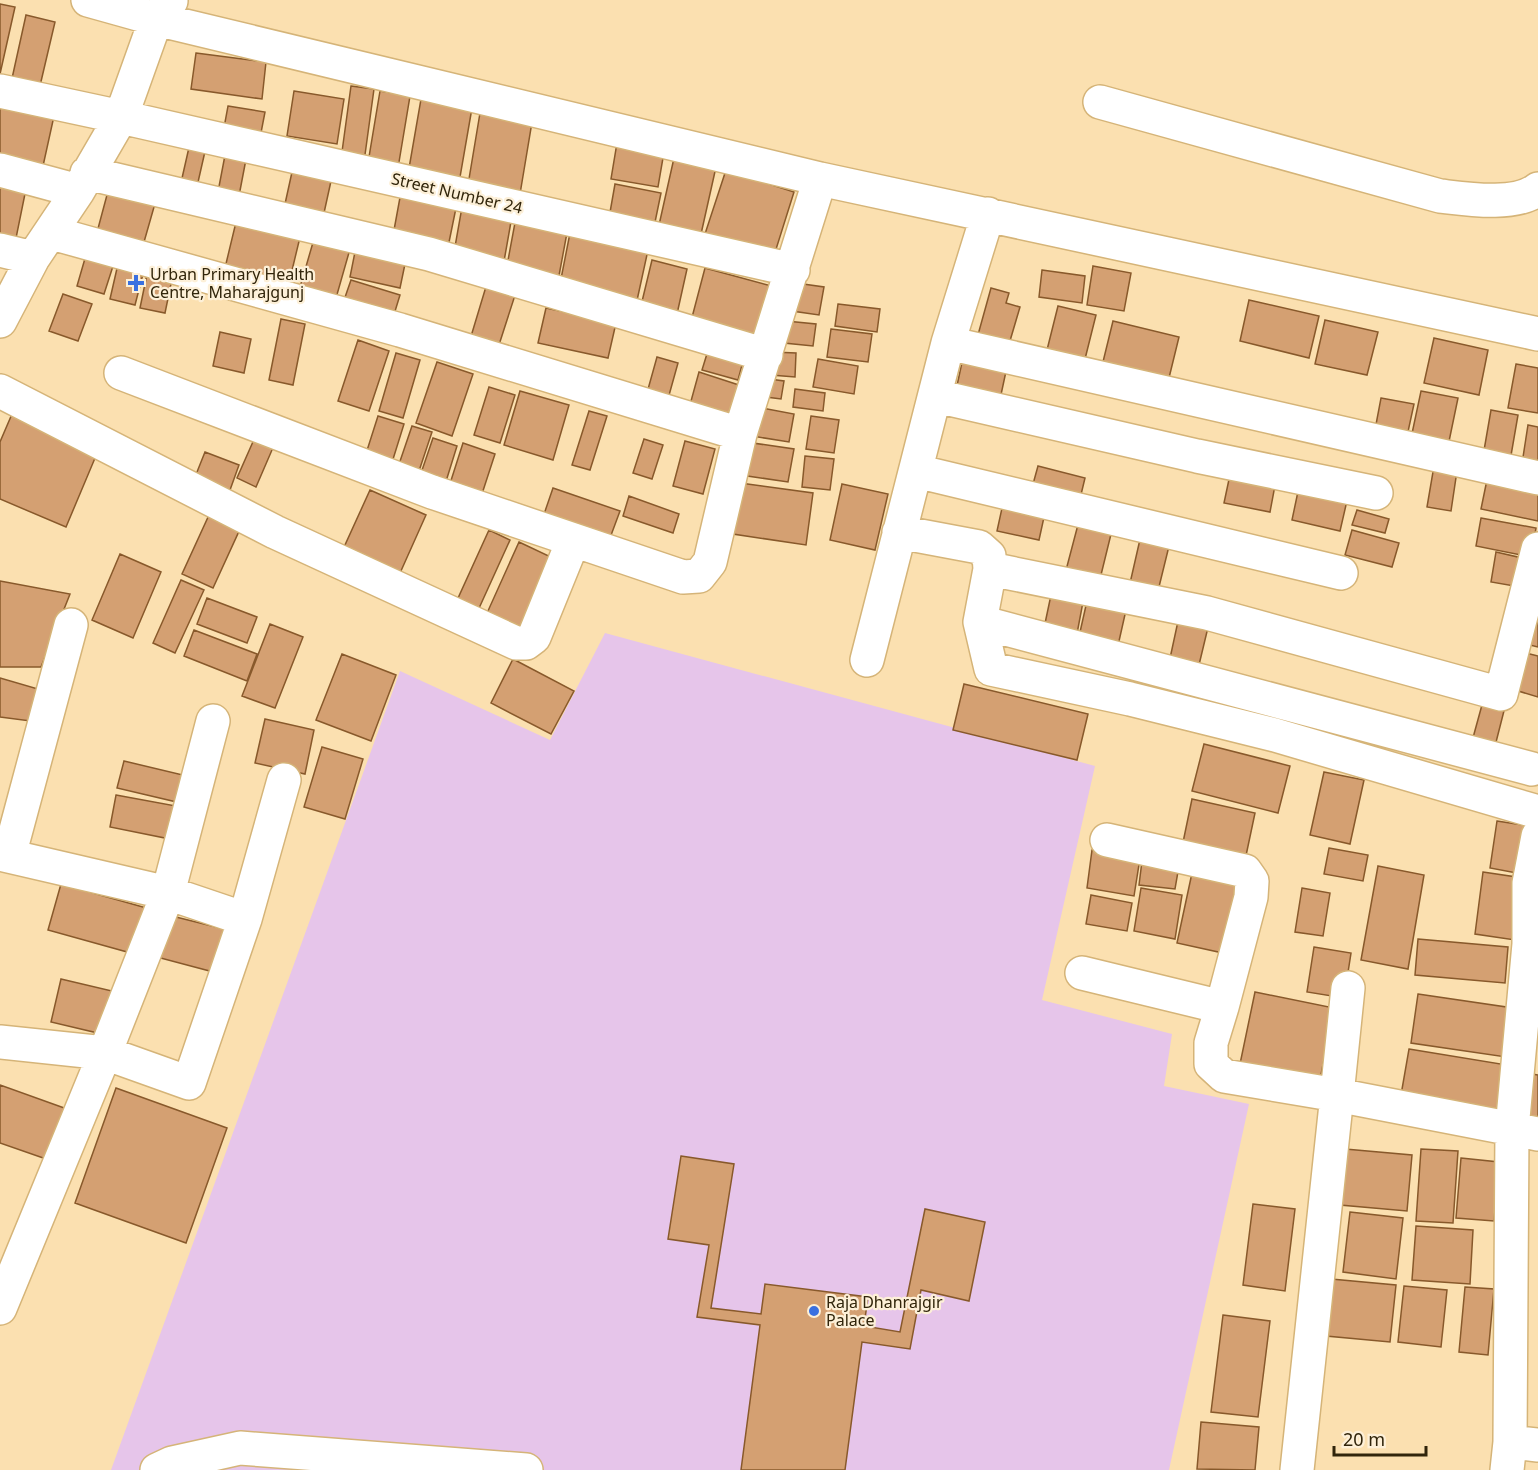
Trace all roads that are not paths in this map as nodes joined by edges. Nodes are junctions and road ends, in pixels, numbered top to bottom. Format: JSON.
{"nodes":[{"id":1,"x":88,"y":0,"type":"edge"},
{"id":2,"x":164,"y":9,"type":"edge"},
{"id":3,"x":0,"y":91,"type":"edge"},
{"id":4,"x":1100,"y":102,"type":"dead end"},
{"id":5,"x":121,"y":117,"type":"junction"},
{"id":6,"x":0,"y":170,"type":"edge"},
{"id":7,"x":820,"y":179,"type":"junction"},
{"id":8,"x":82,"y":182,"type":"junction"},
{"id":9,"x":1538,"y":189,"type":"edge"},
{"id":10,"x":988,"y":214,"type":"junction"},
{"id":11,"x":52,"y":232,"type":"junction"},
{"id":12,"x":0,"y":250,"type":"edge"},
{"id":13,"x":33,"y":258,"type":"junction"},
{"id":14,"x":793,"y":270,"type":"junction"},
{"id":15,"x":0,"y":321,"type":"edge"},
{"id":16,"x":1538,"y":334,"type":"edge"},
{"id":17,"x":948,"y":343,"type":"junction"},
{"id":18,"x":766,"y":355,"type":"junction"},
{"id":19,"x":121,"y":373,"type":"dead end"},
{"id":20,"x":0,"y":391,"type":"edge"},
{"id":21,"x":936,"y":396,"type":"junction"},
{"id":22,"x":740,"y":434,"type":"junction"},
{"id":23,"x":916,"y":471,"type":"junction"},
{"id":24,"x":1538,"y":478,"type":"edge"},
{"id":25,"x":1376,"y":494,"type":"dead end"},
{"id":26,"x":899,"y":532,"type":"junction"},
{"id":27,"x":573,"y":541,"type":"junction"},
{"id":28,"x":1538,"y":549,"type":"edge"},
{"id":29,"x":990,"y":569,"type":"junction"},
{"id":30,"x":1341,"y":573,"type":"dead end"},
{"id":31,"x":980,"y":622,"type":"junction"},
{"id":32,"x":71,"y":625,"type":"dead end"},
{"id":33,"x":1526,"y":649,"type":"edge"},
{"id":34,"x":867,"y":660,"type":"dead end"},
{"id":35,"x":213,"y":720,"type":"dead end"},
{"id":36,"x":1532,"y":769,"type":"dead end"},
{"id":37,"x":284,"y":780,"type":"dead end"},
{"id":38,"x":1538,"y":812,"type":"edge"},
{"id":39,"x":1538,"y":836,"type":"edge"},
{"id":40,"x":1107,"y":840,"type":"dead end"},
{"id":41,"x":4,"y":855,"type":"edge"},
{"id":42,"x":168,"y":893,"type":"junction"},
{"id":43,"x":245,"y":919,"type":"junction"},
{"id":44,"x":1082,"y":973,"type":"dead end"},
{"id":45,"x":1348,"y":988,"type":"dead end"},
{"id":46,"x":1222,"y":1007,"type":"junction"},
{"id":47,"x":0,"y":1042,"type":"edge"},
{"id":48,"x":105,"y":1053,"type":"junction"},
{"id":49,"x":1337,"y":1095,"type":"junction"},
{"id":50,"x":1525,"y":1132,"type":"edge"},
{"id":51,"x":0,"y":1308,"type":"edge"},
{"id":52,"x":1518,"y":1452,"type":"edge"},
{"id":53,"x":157,"y":1470,"type":"edge"},
{"id":54,"x":526,"y":1470,"type":"edge"},
{"id":55,"x":1297,"y":1470,"type":"edge"}],
"edges":[{"from":1,"to":2,"type":"street"},
{"from":2,"to":5,"type":"street"},
{"from":2,"to":7,"type":"street"},
{"from":3,"to":5,"type":"street","name":"Street Number 24"},
{"from":4,"to":9,"type":"street"},
{"from":5,"to":8,"type":"street"},
{"from":5,"to":14,"type":"street","name":"Street Number 24"},
{"from":6,"to":8,"type":"street"},
{"from":7,"to":10,"type":"street"},
{"from":7,"to":14,"type":"street"},
{"from":8,"to":11,"type":"street"},
{"from":8,"to":18,"type":"street"},
{"from":10,"to":16,"type":"street"},
{"from":10,"to":17,"type":"street"},
{"from":11,"to":13,"type":"street"},
{"from":11,"to":22,"type":"street"},
{"from":12,"to":13,"type":"street"},
{"from":13,"to":15,"type":"street"},
{"from":14,"to":18,"type":"street"},
{"from":17,"to":21,"type":"street"},
{"from":17,"to":24,"type":"street"},
{"from":18,"to":22,"type":"street"},
{"from":19,"to":27,"type":"street"},
{"from":20,"to":27,"type":"street"},
{"from":21,"to":23,"type":"street"},
{"from":21,"to":25,"type":"street"},
{"from":22,"to":27,"type":"street"},
{"from":23,"to":26,"type":"street"},
{"from":23,"to":30,"type":"street"},
{"from":26,"to":29,"type":"street"},
{"from":26,"to":34,"type":"street"},
{"from":28,"to":33,"type":"street"},
{"from":29,"to":31,"type":"street"},
{"from":29,"to":33,"type":"street"},
{"from":31,"to":36,"type":"street"},
{"from":31,"to":38,"type":"street"},
{"from":32,"to":41,"type":"street"},
{"from":35,"to":42,"type":"street"},
{"from":37,"to":43,"type":"street"},
{"from":39,"to":50,"type":"street"},
{"from":40,"to":46,"type":"street"},
{"from":41,"to":42,"type":"street"},
{"from":42,"to":43,"type":"street"},
{"from":42,"to":48,"type":"street"},
{"from":43,"to":48,"type":"street"},
{"from":44,"to":46,"type":"street"},
{"from":45,"to":49,"type":"street"},
{"from":46,"to":49,"type":"street"},
{"from":47,"to":48,"type":"street"},
{"from":48,"to":51,"type":"street"},
{"from":49,"to":50,"type":"street"},
{"from":49,"to":55,"type":"street"},
{"from":50,"to":52,"type":"street"},
{"from":53,"to":54,"type":"street"}]}
